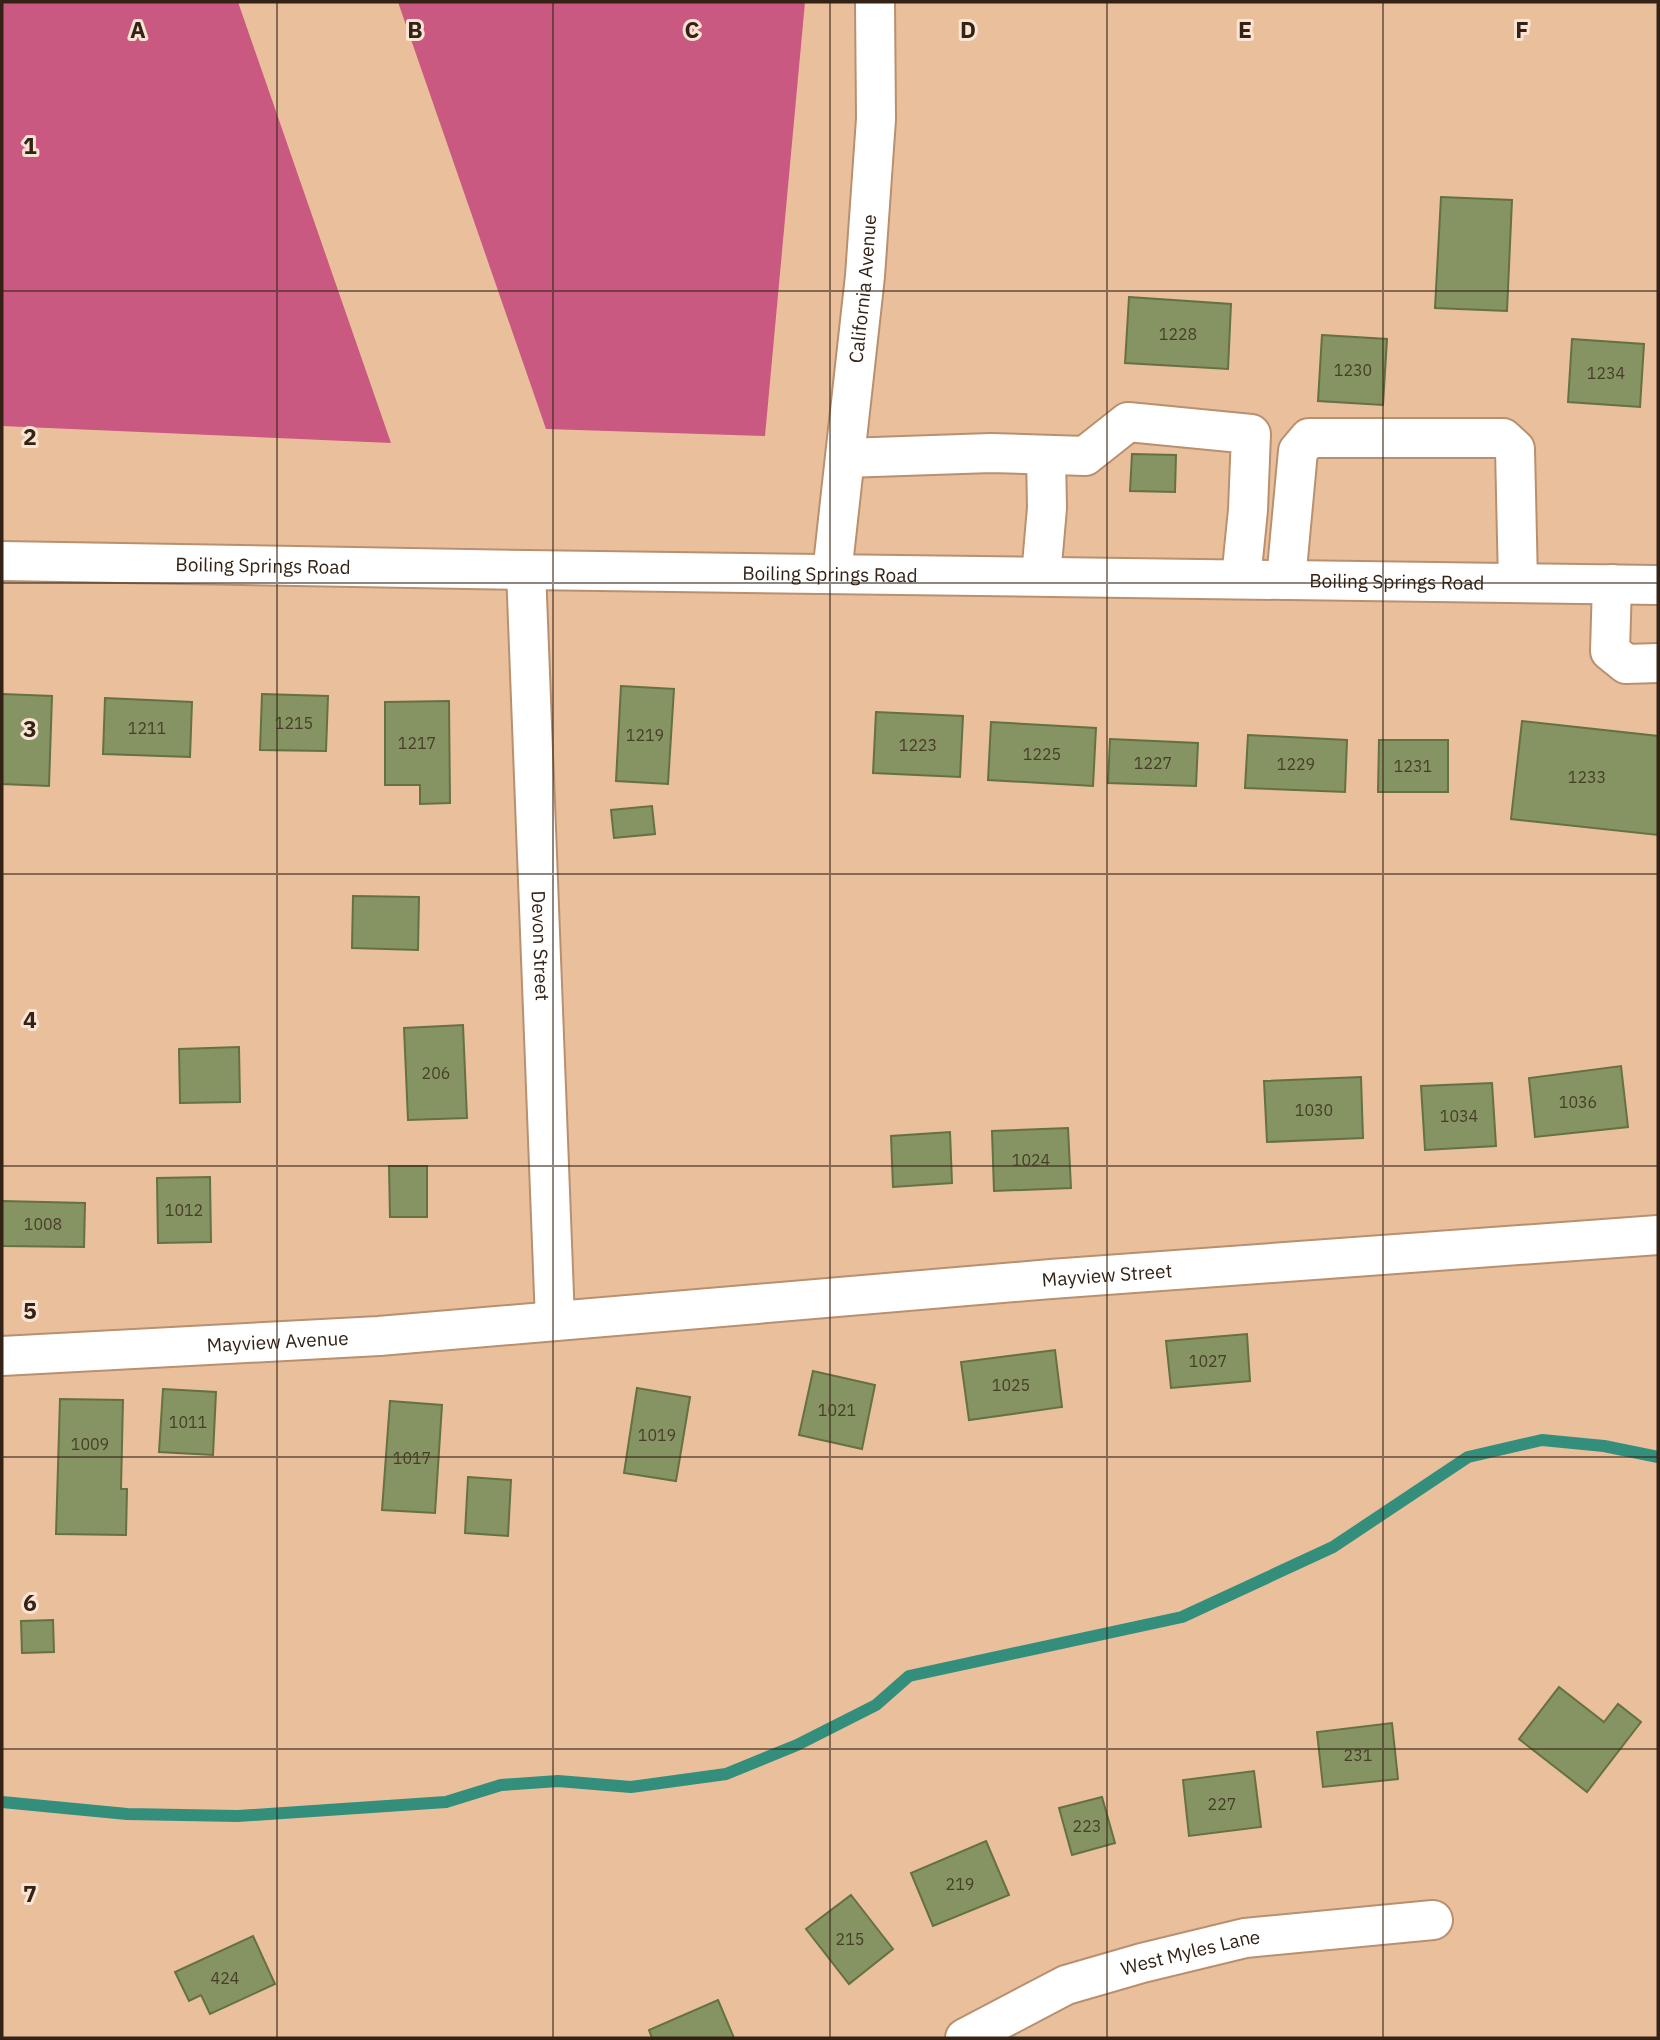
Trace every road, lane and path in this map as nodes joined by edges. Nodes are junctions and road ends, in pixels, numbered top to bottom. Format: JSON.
{"nodes":[{"id":1,"x":875,"y":2,"type":"edge"},
{"id":2,"x":1046,"y":455,"type":"junction"},
{"id":3,"x":845,"y":458,"type":"junction"},
{"id":4,"x":2,"y":561,"type":"edge"},
{"id":5,"x":526,"y":570,"type":"junction"},
{"id":6,"x":832,"y":574,"type":"junction"},
{"id":7,"x":1041,"y":576,"type":"junction"},
{"id":8,"x":1241,"y":579,"type":"junction"},
{"id":9,"x":1286,"y":580,"type":"junction"},
{"id":10,"x":1518,"y":583,"type":"junction"},
{"id":11,"x":1612,"y":584,"type":"junction"},
{"id":12,"x":1658,"y":585,"type":"edge"},
{"id":13,"x":1658,"y":663,"type":"edge"},
{"id":14,"x":1658,"y":1236,"type":"edge"},
{"id":15,"x":555,"y":1321,"type":"junction"},
{"id":16,"x":2,"y":1356,"type":"edge"},
{"id":17,"x":1433,"y":1920,"type":"dead end"},
{"id":18,"x":965,"y":2038,"type":"edge"}],
"edges":[{"from":1,"to":3,"type":"street","name":"California Avenue"},
{"from":2,"to":3,"type":"street"},
{"from":2,"to":7,"type":"street"},
{"from":2,"to":8,"type":"street"},
{"from":3,"to":6,"type":"street","name":"California Avenue"},
{"from":4,"to":5,"type":"street","name":"Boiling Springs Road"},
{"from":5,"to":6,"type":"street","name":"Boiling Springs Road"},
{"from":5,"to":15,"type":"street","name":"Devon Street"},
{"from":6,"to":7,"type":"street","name":"Boiling Springs Road"},
{"from":7,"to":8,"type":"street","name":"Boiling Springs Road"},
{"from":8,"to":9,"type":"street","name":"Boiling Springs Road"},
{"from":9,"to":10,"type":"street","name":"Boiling Springs Road"},
{"from":9,"to":10,"type":"street"},
{"from":10,"to":11,"type":"street","name":"Boiling Springs Road"},
{"from":11,"to":12,"type":"street","name":"Boiling Springs Road"},
{"from":11,"to":13,"type":"street"},
{"from":14,"to":15,"type":"street","name":"Mayview Street"},
{"from":15,"to":16,"type":"street","name":"Mayview Avenue"},
{"from":17,"to":18,"type":"street","name":"West Myles Lane"}]}
